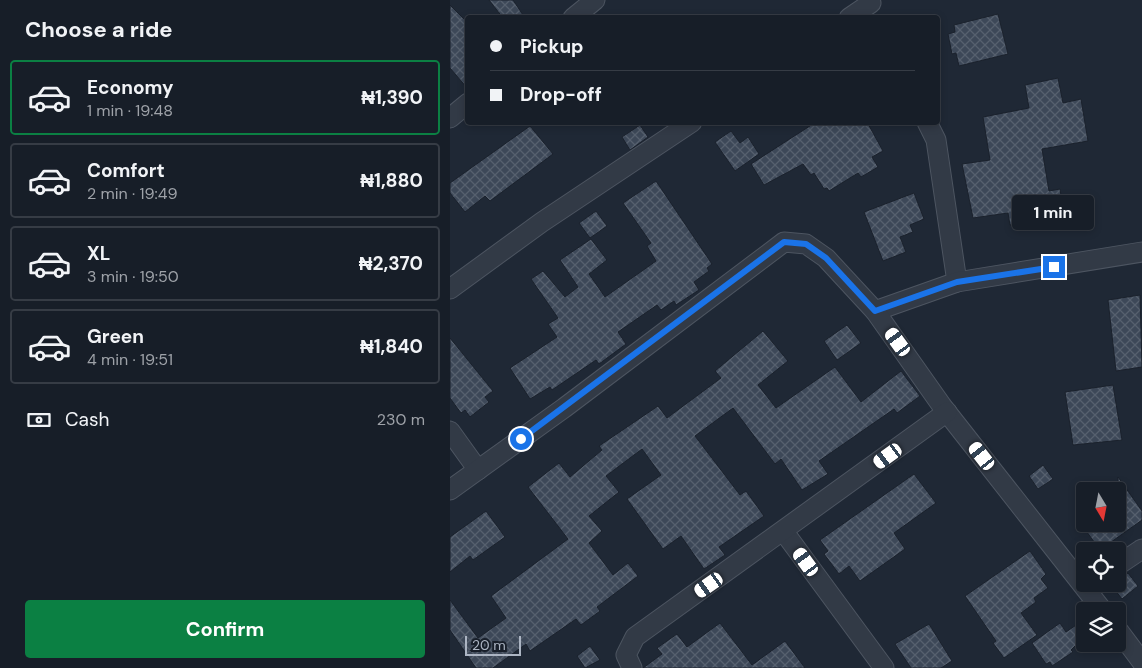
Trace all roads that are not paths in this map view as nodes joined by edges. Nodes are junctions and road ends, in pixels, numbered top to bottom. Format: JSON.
{"nodes":[{"id":1,"x":595,"y":0,"type":"edge"},
{"id":2,"x":873,"y":7,"type":"edge"},
{"id":3,"x":577,"y":15,"type":"edge"},
{"id":4,"x":856,"y":15,"type":"edge"},
{"id":5,"x":465,"y":106,"type":"edge"},
{"id":6,"x":450,"y":118,"type":"edge"},
{"id":7,"x":688,"y":125,"type":"edge"},
{"id":8,"x":928,"y":125,"type":"edge"},
{"id":9,"x":1142,"y":252,"type":"edge"},
{"id":10,"x":957,"y":282,"type":"junction"},
{"id":11,"x":450,"y":289,"type":"edge"},
{"id":12,"x":875,"y":311,"type":"junction"},
{"id":13,"x":947,"y":412,"type":"junction"},
{"id":14,"x":450,"y":431,"type":"edge"},
{"id":15,"x":478,"y":470,"type":"junction"},
{"id":16,"x":450,"y":490,"type":"edge"},
{"id":17,"x":784,"y":532,"type":"junction"},
{"id":18,"x":1142,"y":548,"type":"edge"},
{"id":19,"x":1126,"y":559,"type":"edge"},
{"id":20,"x":1076,"y":571,"type":"edge"},
{"id":21,"x":1126,"y":641,"type":"edge"},
{"id":22,"x":1142,"y":662,"type":"edge"},
{"id":23,"x":632,"y":668,"type":"edge"},
{"id":24,"x":884,"y":668,"type":"edge"}],
"edges":[{"from":1,"to":3,"type":"street"},
{"from":2,"to":4,"type":"street"},
{"from":5,"to":6,"type":"street"},
{"from":7,"to":11,"type":"street"},
{"from":8,"to":10,"type":"street"},
{"from":9,"to":10,"type":"street"},
{"from":10,"to":12,"type":"street"},
{"from":12,"to":13,"type":"street"},
{"from":12,"to":15,"type":"street"},
{"from":13,"to":17,"type":"street"},
{"from":13,"to":20,"type":"street"},
{"from":14,"to":15,"type":"street"},
{"from":15,"to":16,"type":"street"},
{"from":17,"to":23,"type":"street"},
{"from":17,"to":24,"type":"street"},
{"from":18,"to":19,"type":"street"},
{"from":21,"to":22,"type":"street"}]}
